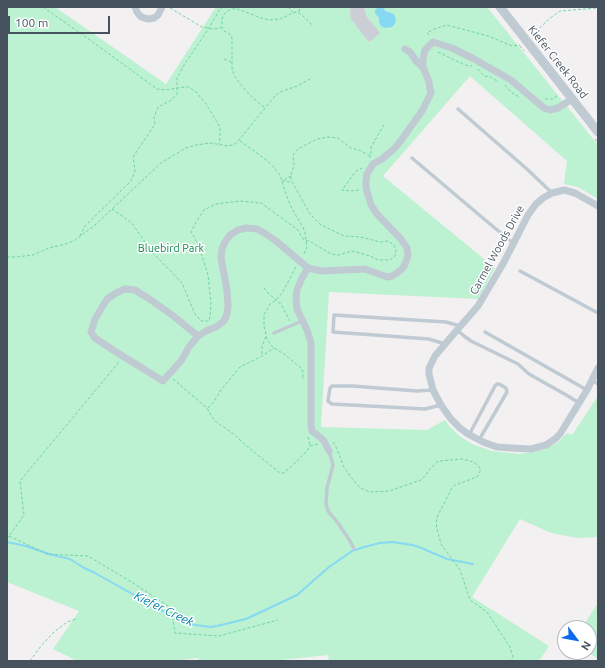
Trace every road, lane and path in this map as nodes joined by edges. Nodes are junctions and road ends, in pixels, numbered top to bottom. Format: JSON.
{"nodes":[{"id":1,"x":43,"y":7,"type":"edge"},
{"id":2,"x":136,"y":7,"type":"edge"},
{"id":3,"x":162,"y":7,"type":"edge"},
{"id":4,"x":168,"y":7,"type":"edge"},
{"id":5,"x":224,"y":7,"type":"edge"},
{"id":6,"x":232,"y":7,"type":"edge"},
{"id":7,"x":288,"y":7,"type":"edge"},
{"id":8,"x":300,"y":7,"type":"edge"},
{"id":9,"x":500,"y":7,"type":"edge"},
{"id":10,"x":236,"y":9,"type":"junction"},
{"id":11,"x":293,"y":13,"type":"junction"},
{"id":12,"x":299,"y":13,"type":"junction"},
{"id":13,"x":312,"y":25,"type":"dead end"},
{"id":14,"x":208,"y":28,"type":"junction"},
{"id":15,"x":222,"y":28,"type":"junction"},
{"id":16,"x":405,"y":49,"type":"dead end"},
{"id":17,"x":224,"y":59,"type":"dead end"},
{"id":18,"x":232,"y":62,"type":"junction"},
{"id":19,"x":423,"y":67,"type":"junction"},
{"id":20,"x":312,"y":78,"type":"dead end"},
{"id":21,"x":177,"y":88,"type":"junction"},
{"id":22,"x":572,"y":99,"type":"junction"},
{"id":23,"x":264,"y":108,"type":"junction"},
{"id":24,"x":458,"y":109,"type":"dead end"},
{"id":25,"x":384,"y":126,"type":"dead end"},
{"id":26,"x":598,"y":132,"type":"edge"},
{"id":27,"x":239,"y":140,"type":"junction"},
{"id":28,"x":219,"y":144,"type":"junction"},
{"id":29,"x":412,"y":158,"type":"dead end"},
{"id":30,"x":367,"y":162,"type":"dead end"},
{"id":31,"x":364,"y":167,"type":"dead end"},
{"id":32,"x":292,"y":176,"type":"dead end"},
{"id":33,"x":282,"y":181,"type":"junction"},
{"id":34,"x":292,"y":182,"type":"dead end"},
{"id":35,"x":366,"y":188,"type":"junction"},
{"id":36,"x":552,"y":193,"type":"junction"},
{"id":37,"x":598,"y":206,"type":"edge"},
{"id":38,"x":79,"y":238,"type":"junction"},
{"id":39,"x":513,"y":243,"type":"junction"},
{"id":40,"x":7,"y":257,"type":"edge"},
{"id":41,"x":300,"y":262,"type":"junction"},
{"id":42,"x":308,"y":268,"type":"junction"},
{"id":43,"x":520,"y":271,"type":"dead end"},
{"id":44,"x":264,"y":288,"type":"dead end"},
{"id":45,"x":276,"y":300,"type":"junction"},
{"id":46,"x":598,"y":313,"type":"edge"},
{"id":47,"x":302,"y":320,"type":"junction"},
{"id":48,"x":292,"y":325,"type":"junction"},
{"id":49,"x":458,"y":328,"type":"junction"},
{"id":50,"x":485,"y":332,"type":"dead end"},
{"id":51,"x":274,"y":334,"type":"dead end"},
{"id":52,"x":266,"y":335,"type":"junction"},
{"id":53,"x":198,"y":336,"type":"junction"},
{"id":54,"x":445,"y":344,"type":"junction"},
{"id":55,"x":274,"y":348,"type":"junction"},
{"id":56,"x":123,"y":356,"type":"junction"},
{"id":57,"x":262,"y":356,"type":"junction"},
{"id":58,"x":598,"y":368,"type":"edge"},
{"id":59,"x":168,"y":375,"type":"junction"},
{"id":60,"x":303,"y":379,"type":"dead end"},
{"id":61,"x":595,"y":382,"type":"edge"},
{"id":62,"x":433,"y":390,"type":"junction"},
{"id":63,"x":588,"y":390,"type":"junction"},
{"id":64,"x":579,"y":404,"type":"junction"},
{"id":65,"x":441,"y":405,"type":"junction"},
{"id":66,"x":207,"y":408,"type":"junction"},
{"id":67,"x":306,"y":434,"type":"dead end"},
{"id":68,"x":470,"y":435,"type":"junction"},
{"id":69,"x":479,"y":440,"type":"junction"},
{"id":70,"x":324,"y":441,"type":"junction"},
{"id":71,"x":310,"y":446,"type":"junction"},
{"id":72,"x":329,"y":451,"type":"joint"},
{"id":73,"x":9,"y":536,"type":"junction"},
{"id":74,"x":7,"y":539,"type":"edge"},
{"id":75,"x":354,"y":549,"type":"dead end"},
{"id":76,"x":76,"y":619,"type":"dead end"},
{"id":77,"x":278,"y":620,"type":"dead end"},
{"id":78,"x":30,"y":661,"type":"edge"},
{"id":79,"x":511,"y":661,"type":"edge"}],
"edges":[{"from":1,"to":21,"type":"path"},
{"from":2,"to":3,"type":"street"},
{"from":4,"to":14,"type":"path"},
{"from":5,"to":14,"type":"path"},
{"from":6,"to":10,"type":"path"},
{"from":7,"to":11,"type":"path"},
{"from":8,"to":12,"type":"path"},
{"from":9,"to":22,"type":"street","name":"Kiefer Creek Road"},
{"from":10,"to":11,"type":"path"},
{"from":10,"to":15,"type":"path"},
{"from":11,"to":12,"type":"path"},
{"from":12,"to":13,"type":"path"},
{"from":14,"to":15,"type":"path"},
{"from":14,"to":21,"type":"path"},
{"from":15,"to":18,"type":"path"},
{"from":16,"to":19,"type":"street"},
{"from":17,"to":18,"type":"path"},
{"from":18,"to":23,"type":"path"},
{"from":19,"to":22,"type":"street"},
{"from":19,"to":35,"type":"street"},
{"from":20,"to":23,"type":"path"},
{"from":21,"to":28,"type":"path"},
{"from":21,"to":38,"type":"path"},
{"from":22,"to":26,"type":"street","name":"Kiefer Creek Road"},
{"from":23,"to":27,"type":"path"},
{"from":24,"to":36,"type":"lane"},
{"from":25,"to":30,"type":"path"},
{"from":27,"to":28,"type":"path"},
{"from":27,"to":33,"type":"path"},
{"from":28,"to":38,"type":"path"},
{"from":29,"to":39,"type":"lane"},
{"from":31,"to":35,"type":"path"},
{"from":32,"to":33,"type":"path"},
{"from":33,"to":34,"type":"path"},
{"from":33,"to":41,"type":"path"},
{"from":35,"to":42,"type":"street"},
{"from":36,"to":37,"type":"street"},
{"from":36,"to":39,"type":"street","name":"Carmel Woods Drive"},
{"from":38,"to":40,"type":"path"},
{"from":39,"to":49,"type":"street","name":"Carmel Woods Drive"},
{"from":41,"to":42,"type":"street"},
{"from":41,"to":45,"type":"path"},
{"from":41,"to":53,"type":"street"},
{"from":42,"to":47,"type":"street"},
{"from":43,"to":46,"type":"lane"},
{"from":44,"to":45,"type":"path"},
{"from":45,"to":48,"type":"path"},
{"from":45,"to":52,"type":"path"},
{"from":47,"to":48,"type":"lane"},
{"from":47,"to":70,"type":"street"},
{"from":48,"to":51,"type":"lane"},
{"from":49,"to":54,"type":"street","name":"Carmel Woods Drive"},
{"from":49,"to":54,"type":"lane"},
{"from":49,"to":64,"type":"lane"},
{"from":50,"to":63,"type":"lane"},
{"from":52,"to":55,"type":"path"},
{"from":52,"to":57,"type":"path"},
{"from":53,"to":56,"type":"street"},
{"from":53,"to":59,"type":"street"},
{"from":54,"to":62,"type":"street","name":"Carmel Woods Drive"},
{"from":55,"to":57,"type":"path"},
{"from":55,"to":60,"type":"path"},
{"from":56,"to":59,"type":"street"},
{"from":56,"to":73,"type":"path"},
{"from":57,"to":66,"type":"path"},
{"from":58,"to":61,"type":"street","name":"Carmel Woods Drive"},
{"from":59,"to":66,"type":"path"},
{"from":61,"to":63,"type":"street","name":"Carmel Woods Drive"},
{"from":62,"to":65,"type":"street","name":"Carmel Woods Drive"},
{"from":62,"to":65,"type":"lane"},
{"from":63,"to":64,"type":"street","name":"Carmel Woods Drive"},
{"from":64,"to":69,"type":"street","name":"Carmel Woods Drive"},
{"from":65,"to":68,"type":"street","name":"Carmel Woods Drive"},
{"from":66,"to":71,"type":"path"},
{"from":67,"to":71,"type":"path"},
{"from":68,"to":69,"type":"street","name":"Carmel Woods Drive"},
{"from":68,"to":69,"type":"lane"},
{"from":70,"to":71,"type":"path"},
{"from":70,"to":72,"type":"street"},
{"from":70,"to":79,"type":"path"},
{"from":72,"to":75,"type":"lane"},
{"from":73,"to":74,"type":"path"},
{"from":73,"to":77,"type":"path"},
{"from":76,"to":78,"type":"path"}]}
